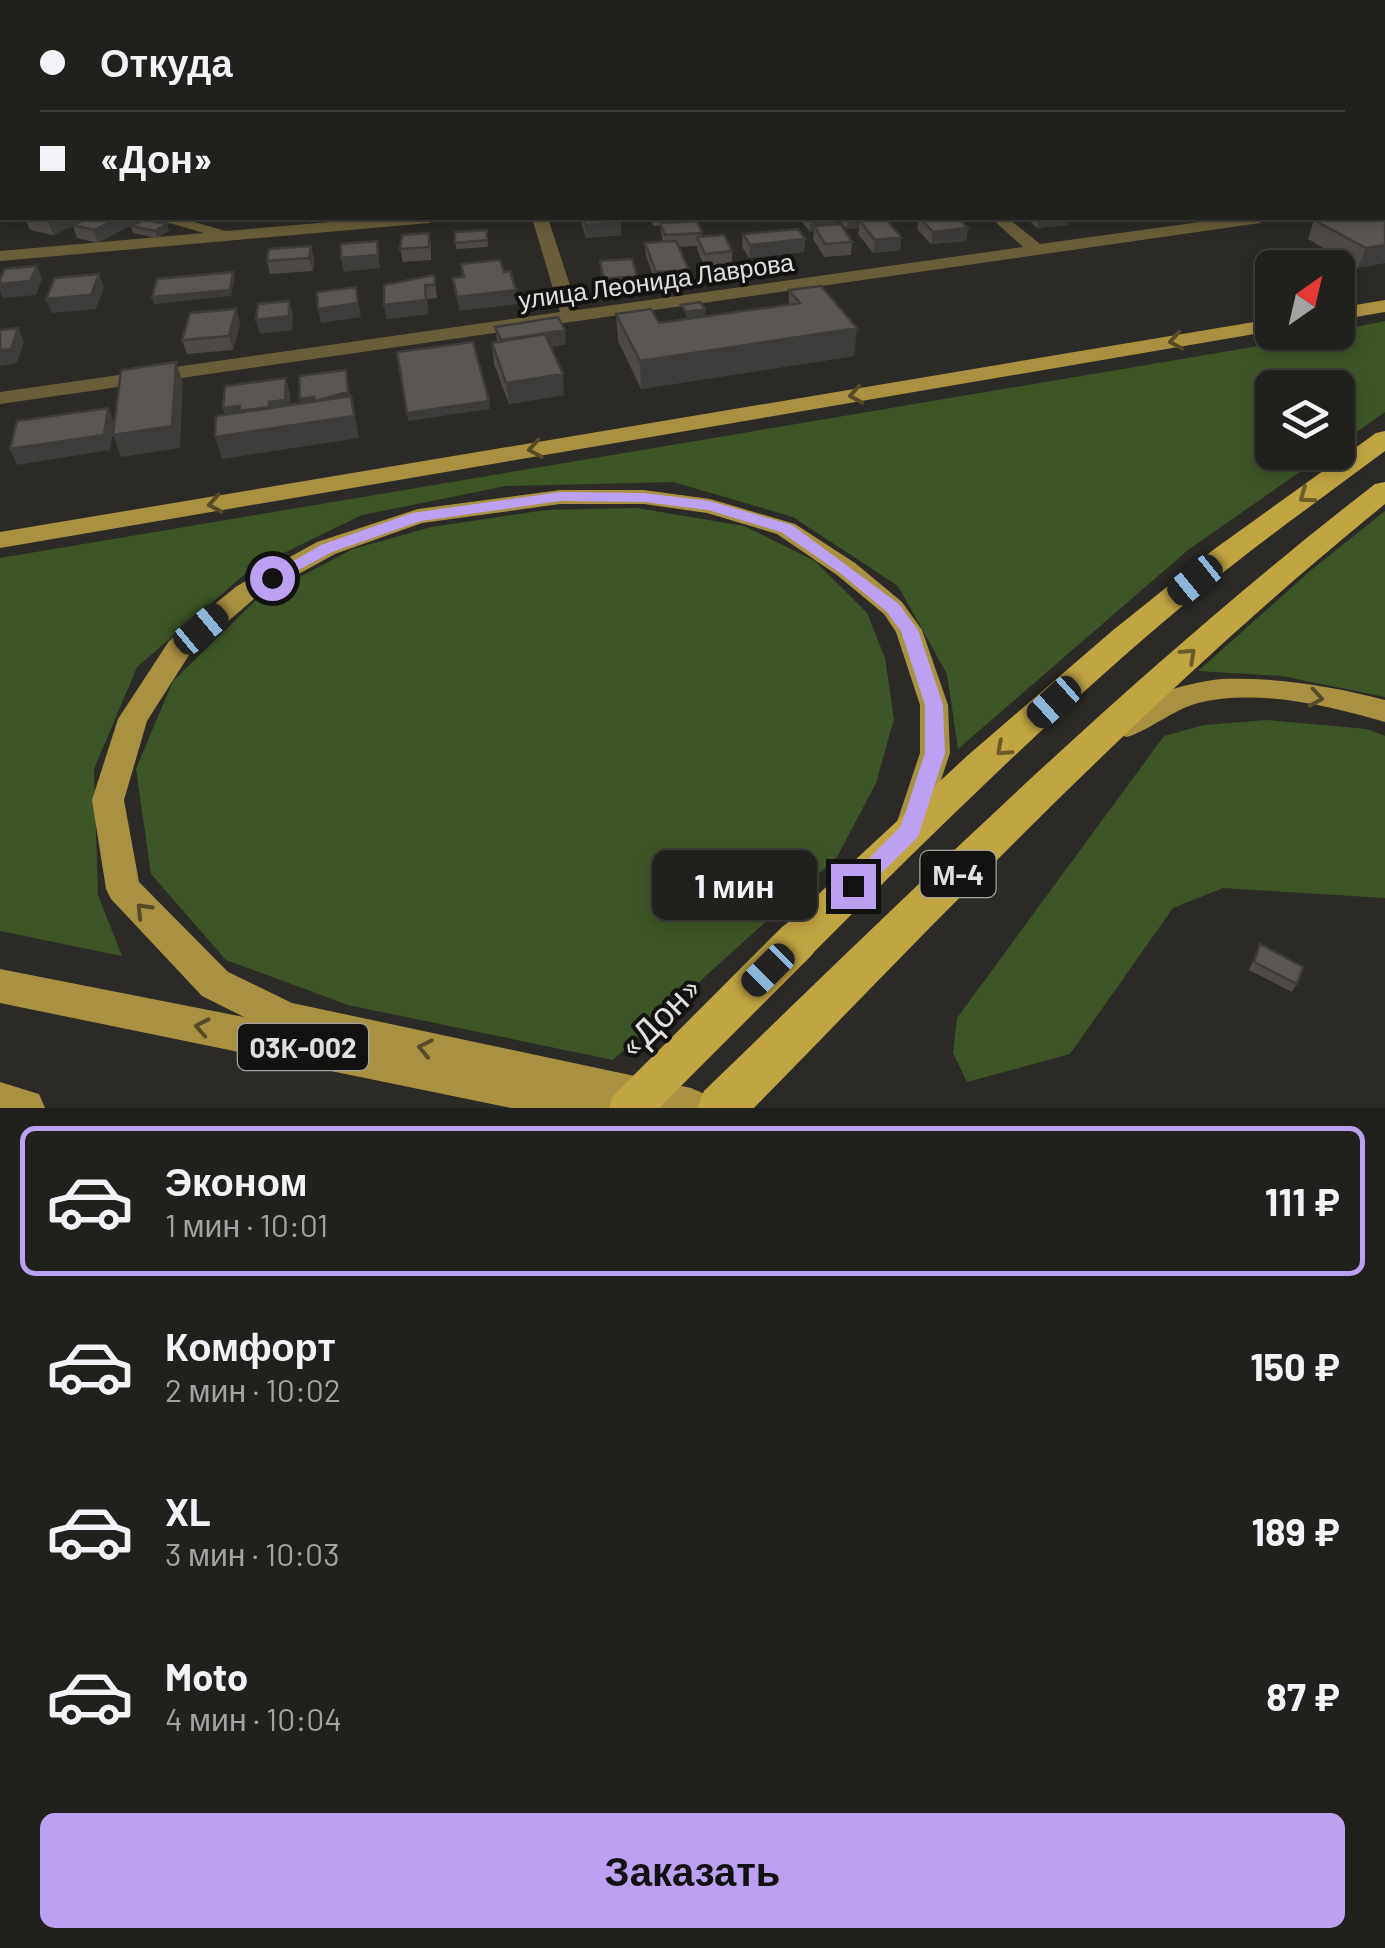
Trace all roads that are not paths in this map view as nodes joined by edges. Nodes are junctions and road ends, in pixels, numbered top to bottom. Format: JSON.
{"nodes":[{"id":1,"x":169,"y":220,"type":"edge"},
{"id":2,"x":408,"y":220,"type":"edge"},
{"id":3,"x":541,"y":220,"type":"edge"},
{"id":4,"x":1001,"y":220,"type":"edge"},
{"id":5,"x":1247,"y":220,"type":"edge"},
{"id":6,"x":242,"y":236,"type":"junction"},
{"id":7,"x":285,"y":246,"type":"edge"},
{"id":8,"x":1039,"y":252,"type":"junction"},
{"id":9,"x":0,"y":256,"type":"edge"},
{"id":10,"x":1385,"y":306,"type":"edge"},
{"id":11,"x":1355,"y":311,"type":"edge"},
{"id":12,"x":571,"y":317,"type":"junction"},
{"id":13,"x":1255,"y":328,"type":"edge"},
{"id":14,"x":0,"y":398,"type":"edge"},
{"id":15,"x":1385,"y":439,"type":"edge"},
{"id":16,"x":1385,"y":490,"type":"edge"},
{"id":17,"x":0,"y":540,"type":"edge"},
{"id":18,"x":1385,"y":711,"type":"edge"},
{"id":19,"x":1066,"y":768,"type":"junction"},
{"id":20,"x":910,"y":831,"type":"junction"},
{"id":21,"x":0,"y":986,"type":"edge"},
{"id":22,"x":0,"y":1102,"type":"edge"},
{"id":23,"x":25,"y":1108,"type":"edge"},
{"id":24,"x":606,"y":1108,"type":"edge"},
{"id":25,"x":630,"y":1108,"type":"edge"},
{"id":26,"x":692,"y":1108,"type":"edge"},
{"id":27,"x":721,"y":1108,"type":"edge"}],
"edges":[{"from":1,"to":6,"type":"street"},
{"from":2,"to":6,"type":"street"},
{"from":3,"to":12,"type":"street"},
{"from":4,"to":8,"type":"street"},
{"from":5,"to":8,"type":"street","name":"улица Леонида Лаврова"},
{"from":6,"to":7,"type":"street"},
{"from":6,"to":9,"type":"street"},
{"from":8,"to":12,"type":"street","name":"улица Леонида Лаврова"},
{"from":10,"to":11,"type":"main road"},
{"from":12,"to":14,"type":"street","name":"улица Леонида Лаврова"},
{"from":13,"to":17,"type":"main road","one_way":true},
{"from":15,"to":20,"type":"highway","name":"«Дон»","number":"М-4","one_way":true},
{"from":19,"to":16,"type":"highway","number":"М-4","one_way":true},
{"from":19,"to":18,"type":"main road","one_way":true},
{"from":19,"to":27,"type":"highway","number":"М-4"},
{"from":20,"to":25,"type":"highway","name":"«Дон»","number":"М-4","bridge":true},
{"from":26,"to":20,"type":"main road","one_way":true},
{"from":24,"to":21,"type":"main road","number":"03К-002","one_way":true},
{"from":22,"to":23,"type":"main road"}]}
